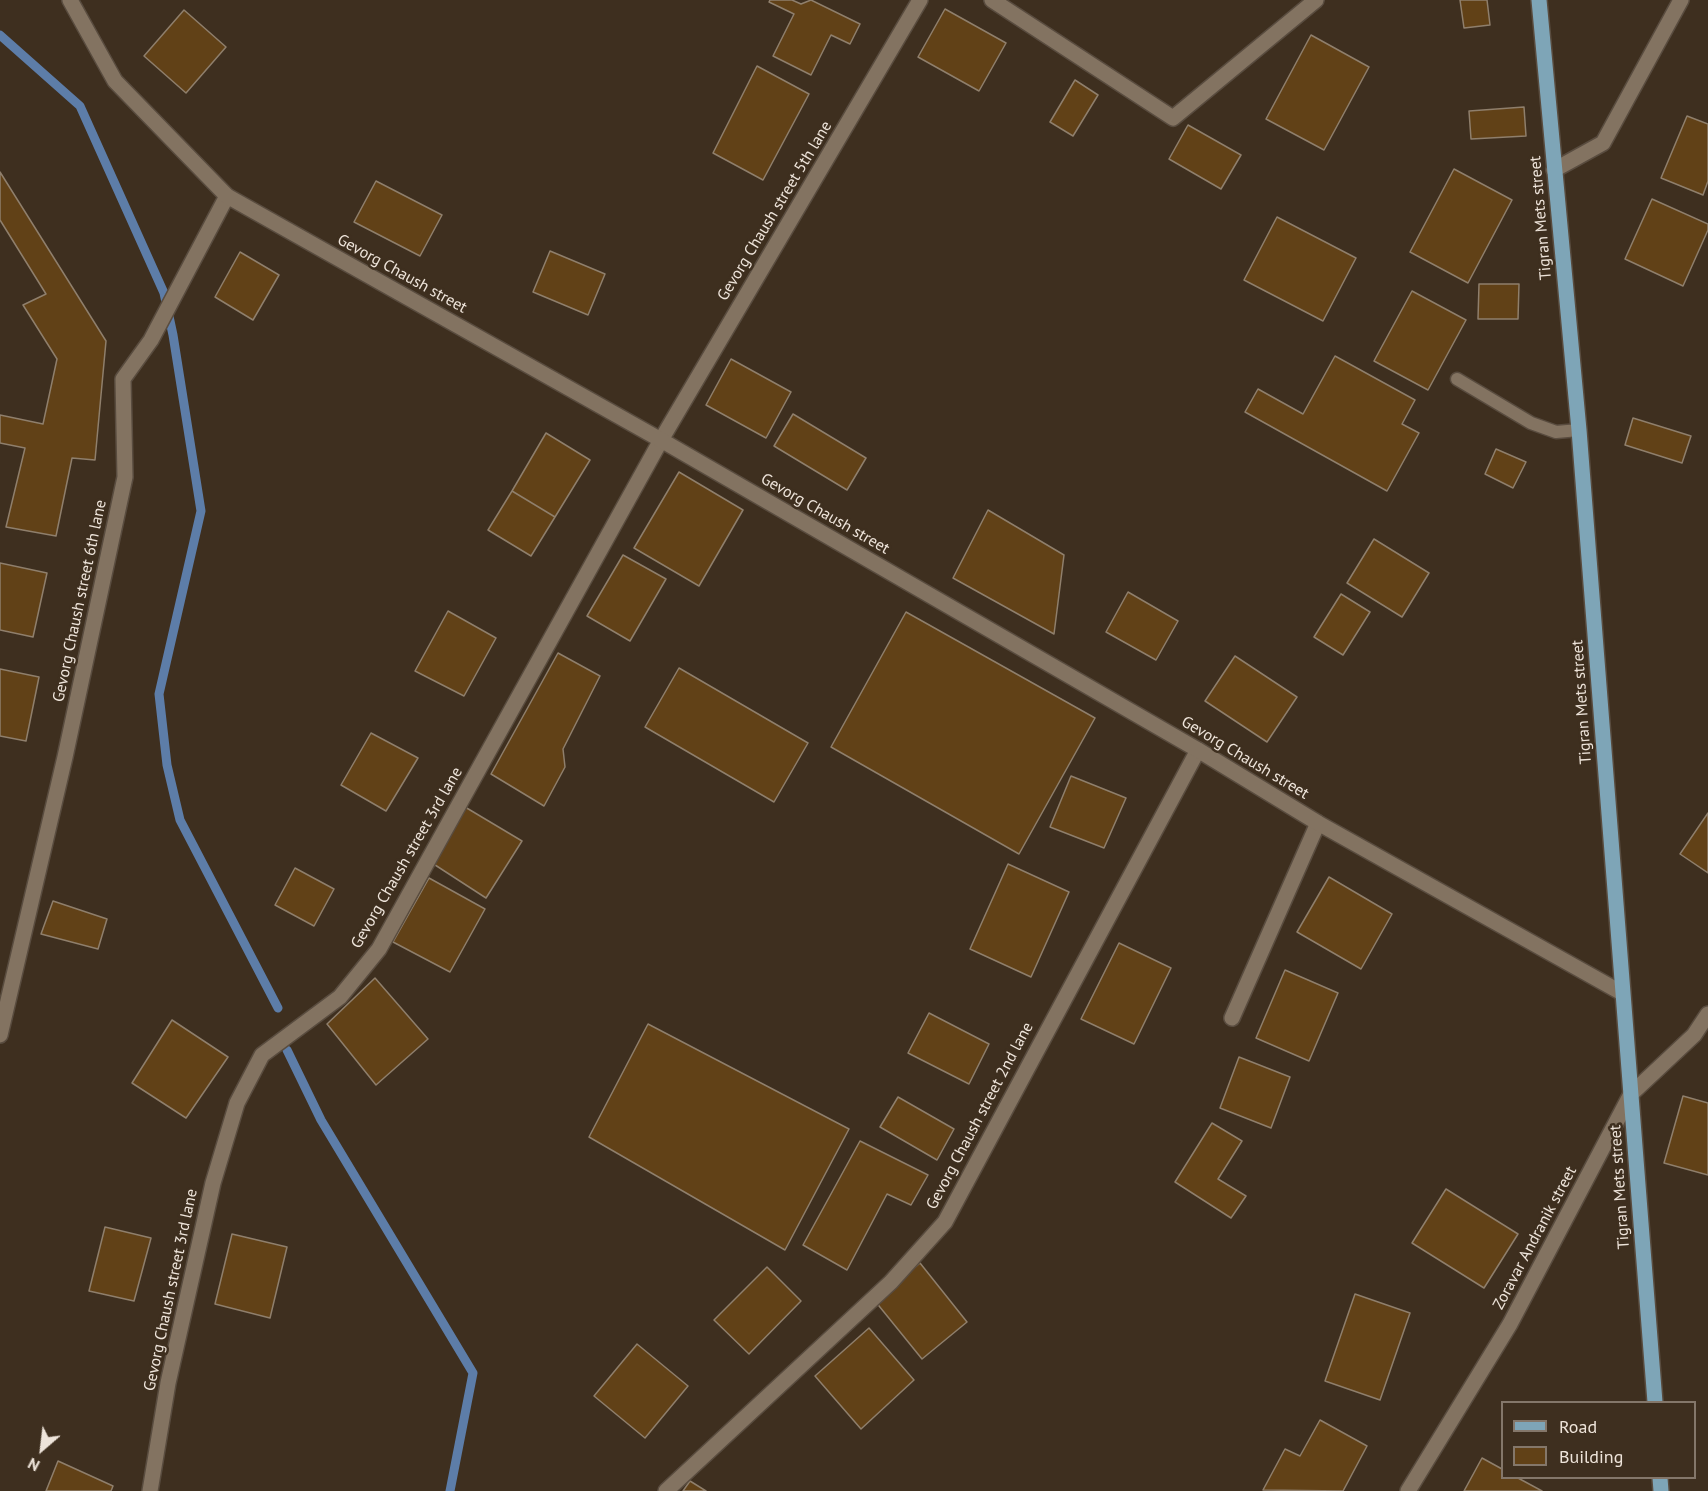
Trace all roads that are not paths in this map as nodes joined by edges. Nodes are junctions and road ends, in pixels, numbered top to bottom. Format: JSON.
{"nodes":[{"id":1,"x":70,"y":0,"type":"edge"},
{"id":2,"x":920,"y":0,"type":"edge"},
{"id":3,"x":992,"y":0,"type":"edge"},
{"id":4,"x":1316,"y":0,"type":"edge"},
{"id":5,"x":1539,"y":0,"type":"edge"},
{"id":6,"x":1681,"y":0,"type":"edge"},
{"id":7,"x":1554,"y":170,"type":"junction"},
{"id":8,"x":227,"y":196,"type":"junction"},
{"id":9,"x":1458,"y":379,"type":"dead end"},
{"id":10,"x":1579,"y":430,"type":"junction"},
{"id":11,"x":661,"y":440,"type":"junction"},
{"id":12,"x":1198,"y":750,"type":"junction"},
{"id":13,"x":1318,"y":823,"type":"junction"},
{"id":14,"x":1622,"y":993,"type":"junction"},
{"id":15,"x":1708,"y":1014,"type":"edge"},
{"id":16,"x":1232,"y":1018,"type":"dead end"},
{"id":17,"x":0,"y":1035,"type":"edge"},
{"id":18,"x":1694,"y":1035,"type":"junction"},
{"id":19,"x":1708,"y":1043,"type":"edge"},
{"id":20,"x":1631,"y":1094,"type":"junction"},
{"id":21,"x":1654,"y":1401,"type":"edge"},
{"id":22,"x":150,"y":1491,"type":"edge"},
{"id":23,"x":666,"y":1491,"type":"edge"},
{"id":24,"x":1408,"y":1491,"type":"edge"}],
"edges":[{"from":1,"to":8,"type":"street","name":"Gevorg Chaush street"},
{"from":2,"to":11,"type":"street","name":"Gevorg Chaush street 5th lane"},
{"from":3,"to":4,"type":"street"},
{"from":5,"to":7,"type":"main road","name":"Tigran Mets street"},
{"from":6,"to":7,"type":"street"},
{"from":7,"to":10,"type":"main road","name":"Tigran Mets street"},
{"from":8,"to":11,"type":"street","name":"Gevorg Chaush street"},
{"from":8,"to":17,"type":"street","name":"Gevorg Chaush street 6th lane"},
{"from":9,"to":10,"type":"lane"},
{"from":10,"to":14,"type":"main road","name":"Tigran Mets street"},
{"from":11,"to":12,"type":"street","name":"Gevorg Chaush street"},
{"from":11,"to":22,"type":"street","name":"Gevorg Chaush street 3rd lane"},
{"from":12,"to":13,"type":"street","name":"Gevorg Chaush street"},
{"from":12,"to":23,"type":"street","name":"Gevorg Chaush street 2nd lane"},
{"from":13,"to":14,"type":"street","name":"Gevorg Chaush street"},
{"from":13,"to":16,"type":"street"},
{"from":14,"to":20,"type":"main road","name":"Tigran Mets street"},
{"from":15,"to":18,"type":"street","name":"Zoravar Andranik street"},
{"from":18,"to":19,"type":"street"},
{"from":18,"to":20,"type":"street","name":"Zoravar Andranik street"},
{"from":20,"to":21,"type":"main road","name":"Tigran Mets street"},
{"from":20,"to":24,"type":"street","name":"Zoravar Andranik street"}]}
